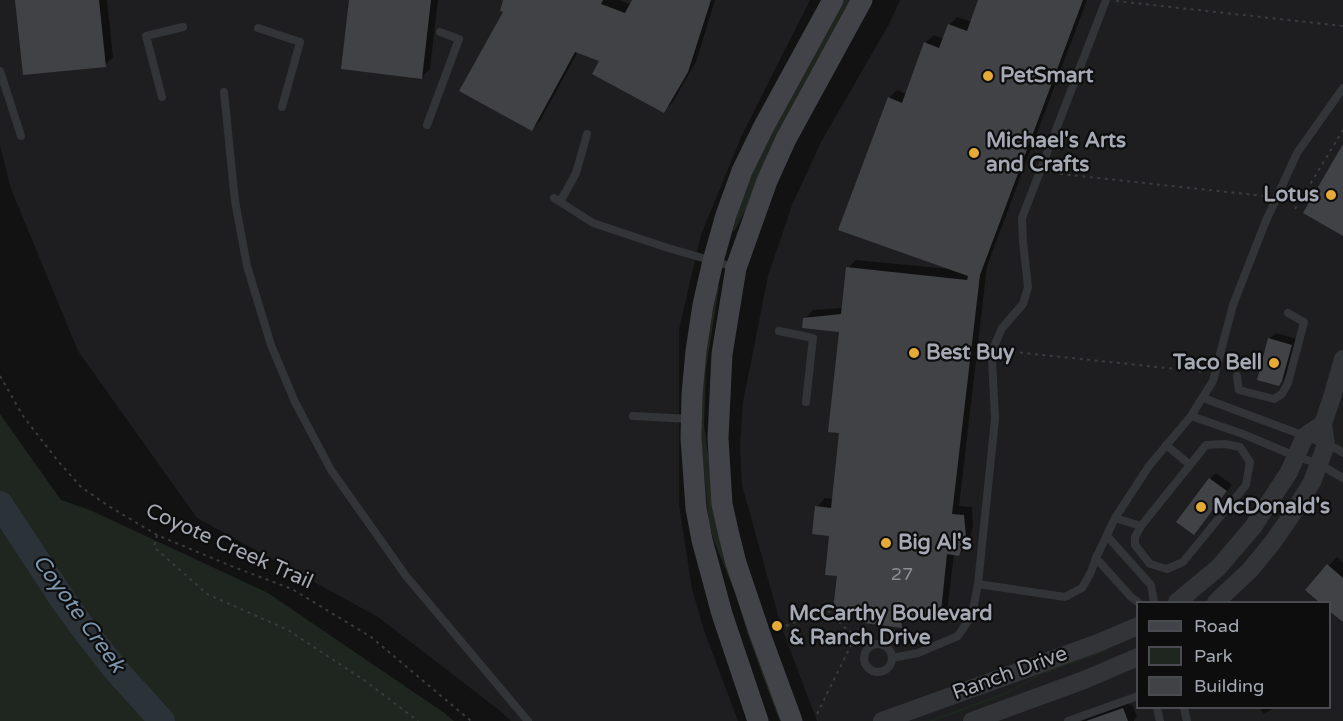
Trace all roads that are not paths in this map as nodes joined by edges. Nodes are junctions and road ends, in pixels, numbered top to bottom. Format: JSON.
{"nodes":[{"id":1,"x":833,"y":0,"type":"edge"},
{"id":2,"x":862,"y":0,"type":"edge"},
{"id":3,"x":1106,"y":0,"type":"edge"},
{"id":4,"x":183,"y":27,"type":"dead end"},
{"id":5,"x":258,"y":28,"type":"dead end"},
{"id":6,"x":440,"y":32,"type":"dead end"},
{"id":7,"x":0,"y":71,"type":"edge"},
{"id":8,"x":1343,"y":88,"type":"edge"},
{"id":9,"x":224,"y":92,"type":"dead end"},
{"id":10,"x":162,"y":97,"type":"dead end"},
{"id":11,"x":282,"y":107,"type":"dead end"},
{"id":12,"x":427,"y":125,"type":"dead end"},
{"id":13,"x":587,"y":134,"type":"dead end"},
{"id":14,"x":21,"y":136,"type":"dead end"},
{"id":15,"x":713,"y":261,"type":"junction"},
{"id":16,"x":736,"y":268,"type":"junction"},
{"id":17,"x":1288,"y":313,"type":"dead end"},
{"id":18,"x":779,"y":332,"type":"dead end"},
{"id":19,"x":1343,"y":359,"type":"edge"},
{"id":20,"x":1237,"y":376,"type":"dead end"},
{"id":21,"x":1203,"y":398,"type":"junction"},
{"id":22,"x":806,"y":402,"type":"dead end"},
{"id":23,"x":633,"y":416,"type":"dead end"},
{"id":24,"x":1191,"y":416,"type":"junction"},
{"id":25,"x":692,"y":419,"type":"junction"},
{"id":26,"x":1323,"y":424,"type":"junction"},
{"id":27,"x":1305,"y":436,"type":"junction"},
{"id":28,"x":1166,"y":445,"type":"junction"},
{"id":29,"x":1326,"y":445,"type":"junction"},
{"id":30,"x":1343,"y":453,"type":"edge"},
{"id":31,"x":1295,"y":456,"type":"junction"},
{"id":32,"x":1190,"y":464,"type":"junction"},
{"id":33,"x":1319,"y":464,"type":"junction"},
{"id":34,"x":1343,"y":478,"type":"edge"},
{"id":35,"x":1115,"y":518,"type":"junction"},
{"id":36,"x":1141,"y":526,"type":"junction"},
{"id":37,"x":1107,"y":536,"type":"junction"},
{"id":38,"x":1096,"y":558,"type":"junction"},
{"id":39,"x":978,"y":584,"type":"junction"},
{"id":40,"x":1136,"y":601,"type":"edge"},
{"id":41,"x":1154,"y":601,"type":"edge"},
{"id":42,"x":1179,"y":601,"type":"edge"},
{"id":43,"x":1218,"y":601,"type":"edge"},
{"id":44,"x":1136,"y":626,"type":"edge"},
{"id":45,"x":1136,"y":657,"type":"edge"},
{"id":46,"x":892,"y":658,"type":"junction"},
{"id":47,"x":1136,"y":696,"type":"edge"},
{"id":48,"x":975,"y":720,"type":"edge"},
{"id":49,"x":528,"y":721,"type":"edge"},
{"id":50,"x":758,"y":721,"type":"edge"},
{"id":51,"x":792,"y":721,"type":"edge"},
{"id":52,"x":882,"y":721,"type":"edge"},
{"id":53,"x":1068,"y":721,"type":"edge"}],
"edges":[{"from":1,"to":15,"type":"main road"},
{"from":2,"to":16,"type":"main road"},
{"from":3,"to":39,"type":"lane"},
{"from":4,"to":10,"type":"lane"},
{"from":5,"to":11,"type":"lane"},
{"from":6,"to":12,"type":"lane"},
{"from":7,"to":14,"type":"lane"},
{"from":8,"to":21,"type":"lane"},
{"from":9,"to":49,"type":"lane"},
{"from":13,"to":15,"type":"lane"},
{"from":15,"to":16,"type":"lane"},
{"from":15,"to":25,"type":"main road"},
{"from":16,"to":51,"type":"main road"},
{"from":17,"to":20,"type":"lane"},
{"from":18,"to":22,"type":"lane"},
{"from":19,"to":26,"type":"street"},
{"from":21,"to":24,"type":"lane"},
{"from":21,"to":27,"type":"lane"},
{"from":23,"to":25,"type":"lane"},
{"from":24,"to":28,"type":"lane"},
{"from":24,"to":31,"type":"lane"},
{"from":25,"to":50,"type":"main road"},
{"from":26,"to":27,"type":"street"},
{"from":26,"to":29,"type":"street"},
{"from":27,"to":29,"type":"lane"},
{"from":27,"to":31,"type":"street"},
{"from":28,"to":32,"type":"lane"},
{"from":28,"to":35,"type":"lane"},
{"from":29,"to":30,"type":"lane"},
{"from":29,"to":33,"type":"street"},
{"from":31,"to":33,"type":"lane"},
{"from":31,"to":42,"type":"street"},
{"from":32,"to":36,"type":"lane"},
{"from":32,"to":36,"type":"lane"},
{"from":33,"to":34,"type":"lane"},
{"from":33,"to":43,"type":"street"},
{"from":35,"to":36,"type":"lane"},
{"from":35,"to":37,"type":"lane"},
{"from":37,"to":38,"type":"lane"},
{"from":37,"to":41,"type":"lane"},
{"from":38,"to":39,"type":"lane"},
{"from":38,"to":40,"type":"lane"},
{"from":39,"to":46,"type":"lane"},
{"from":44,"to":52,"type":"street","name":"Ranch Drive"},
{"from":45,"to":48,"type":"street","name":"Ranch Drive"},
{"from":46,"to":46,"type":"lane"},
{"from":47,"to":53,"type":"lane"}]}
